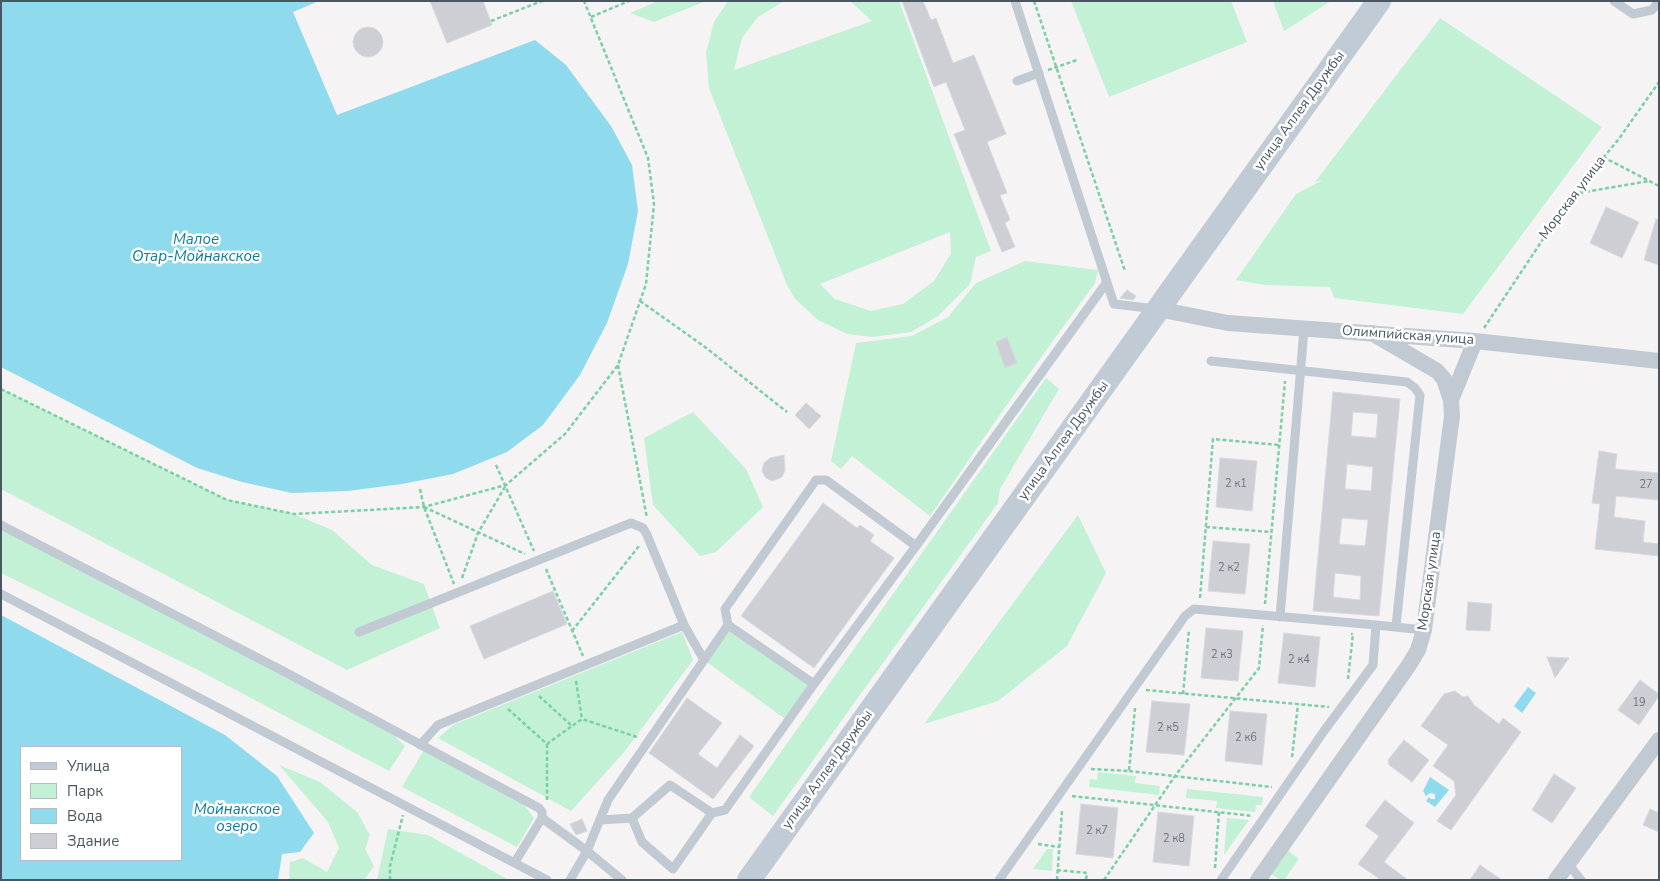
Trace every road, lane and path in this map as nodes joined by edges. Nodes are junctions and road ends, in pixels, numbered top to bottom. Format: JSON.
{"nodes":[{"id":1,"x":542,"y":1,"type":"edge"},
{"id":2,"x":584,"y":1,"type":"edge"},
{"id":3,"x":629,"y":1,"type":"edge"},
{"id":4,"x":1015,"y":1,"type":"edge"},
{"id":5,"x":1034,"y":1,"type":"edge"},
{"id":6,"x":1379,"y":1,"type":"edge"},
{"id":7,"x":1614,"y":1,"type":"edge"},
{"id":8,"x":1659,"y":2,"type":"edge"},
{"id":9,"x":590,"y":17,"type":"junction"},
{"id":10,"x":491,"y":22,"type":"dead end"},
{"id":11,"x":1077,"y":60,"type":"dead end"},
{"id":12,"x":1057,"y":67,"type":"junction"},
{"id":13,"x":1039,"y":73,"type":"junction"},
{"id":14,"x":1017,"y":81,"type":"dead end"},
{"id":15,"x":1659,"y":82,"type":"edge"},
{"id":16,"x":1604,"y":157,"type":"junction"},
{"id":17,"x":1649,"y":181,"type":"junction"},
{"id":18,"x":1659,"y":186,"type":"edge"},
{"id":19,"x":1573,"y":194,"type":"junction"},
{"id":20,"x":1125,"y":271,"type":"dead end"},
{"id":21,"x":1107,"y":282,"type":"junction"},
{"id":22,"x":640,"y":301,"type":"junction"},
{"id":23,"x":1158,"y":309,"type":"junction"},
{"id":24,"x":1304,"y":328,"type":"junction"},
{"id":25,"x":1372,"y":333,"type":"junction"},
{"id":26,"x":1475,"y":341,"type":"junction"},
{"id":27,"x":1211,"y":361,"type":"dead end"},
{"id":28,"x":1659,"y":361,"type":"edge"},
{"id":29,"x":618,"y":365,"type":"junction"},
{"id":30,"x":1286,"y":369,"type":"junction"},
{"id":31,"x":1301,"y":371,"type":"junction"},
{"id":32,"x":1,"y":389,"type":"edge"},
{"id":33,"x":1451,"y":400,"type":"junction"},
{"id":34,"x":787,"y":412,"type":"dead end"},
{"id":35,"x":1279,"y":445,"type":"junction"},
{"id":36,"x":496,"y":465,"type":"dead end"},
{"id":37,"x":506,"y":485,"type":"junction"},
{"id":38,"x":420,"y":489,"type":"dead end"},
{"id":39,"x":424,"y":507,"type":"junction"},
{"id":40,"x":1,"y":524,"type":"edge"},
{"id":41,"x":1206,"y":527,"type":"junction"},
{"id":42,"x":478,"y":532,"type":"junction"},
{"id":43,"x":1271,"y":532,"type":"junction"},
{"id":44,"x":647,"y":535,"type":"junction"},
{"id":45,"x":916,"y":546,"type":"junction"},
{"id":46,"x":540,"y":559,"type":"junction"},
{"id":47,"x":458,"y":592,"type":"junction"},
{"id":48,"x":1,"y":594,"type":"edge"},
{"id":49,"x":1199,"y":610,"type":"junction"},
{"id":50,"x":1264,"y":615,"type":"junction"},
{"id":51,"x":1280,"y":617,"type":"junction"},
{"id":52,"x":684,"y":625,"type":"junction"},
{"id":53,"x":728,"y":625,"type":"junction"},
{"id":54,"x":1376,"y":625,"type":"junction"},
{"id":55,"x":1254,"y":626,"type":"dead end"},
{"id":56,"x":1396,"y":626,"type":"junction"},
{"id":57,"x":1263,"y":627,"type":"junction"},
{"id":58,"x":1272,"y":628,"type":"dead end"},
{"id":59,"x":1424,"y":630,"type":"junction"},
{"id":60,"x":572,"y":631,"type":"junction"},
{"id":61,"x":358,"y":632,"type":"dead end"},
{"id":62,"x":1344,"y":634,"type":"dead end"},
{"id":63,"x":704,"y":660,"type":"junction"},
{"id":64,"x":586,"y":663,"type":"junction"},
{"id":65,"x":574,"y":668,"type":"junction"},
{"id":66,"x":814,"y":684,"type":"junction"},
{"id":67,"x":529,"y":687,"type":"junction"},
{"id":68,"x":1137,"y":690,"type":"dead end"},
{"id":69,"x":1183,"y":694,"type":"junction"},
{"id":70,"x":1235,"y":698,"type":"junction"},
{"id":71,"x":1136,"y":699,"type":"dead end"},
{"id":72,"x":498,"y":700,"type":"junction"},
{"id":73,"x":1345,"y":702,"type":"junction"},
{"id":74,"x":1298,"y":704,"type":"junction"},
{"id":75,"x":1337,"y":708,"type":"dead end"},
{"id":76,"x":582,"y":719,"type":"junction"},
{"id":77,"x":572,"y":726,"type":"junction"},
{"id":78,"x":1659,"y":740,"type":"edge"},
{"id":79,"x":649,"y":741,"type":"junction"},
{"id":80,"x":547,"y":744,"type":"junction"},
{"id":81,"x":420,"y":745,"type":"junction"},
{"id":82,"x":1292,"y":758,"type":"dead end"},
{"id":83,"x":1129,"y":771,"type":"junction"},
{"id":84,"x":1086,"y":775,"type":"dead end"},
{"id":85,"x":1175,"y":776,"type":"junction"},
{"id":86,"x":1281,"y":788,"type":"dead end"},
{"id":87,"x":1076,"y":789,"type":"dead end"},
{"id":88,"x":1071,"y":796,"type":"junction"},
{"id":89,"x":547,"y":802,"type":"dead end"},
{"id":90,"x":1067,"y":802,"type":"dead end"},
{"id":91,"x":406,"y":805,"type":"junction"},
{"id":92,"x":1155,"y":805,"type":"junction"},
{"id":93,"x":1219,"y":812,"type":"junction"},
{"id":94,"x":712,"y":813,"type":"junction"},
{"id":95,"x":1058,"y":814,"type":"dead end"},
{"id":96,"x":1260,"y":816,"type":"dead end"},
{"id":97,"x":542,"y":818,"type":"junction"},
{"id":98,"x":632,"y":818,"type":"junction"},
{"id":99,"x":600,"y":820,"type":"junction"},
{"id":100,"x":1041,"y":836,"type":"dead end"},
{"id":101,"x":1059,"y":847,"type":"junction"},
{"id":102,"x":586,"y":852,"type":"junction"},
{"id":103,"x":515,"y":862,"type":"junction"},
{"id":104,"x":1569,"y":865,"type":"junction"},
{"id":105,"x":1057,"y":870,"type":"junction"},
{"id":106,"x":1215,"y":870,"type":"dead end"},
{"id":107,"x":390,"y":880,"type":"edge"},
{"id":108,"x":547,"y":880,"type":"edge"},
{"id":109,"x":570,"y":880,"type":"edge"},
{"id":110,"x":622,"y":880,"type":"edge"},
{"id":111,"x":749,"y":880,"type":"edge"},
{"id":112,"x":999,"y":880,"type":"edge"},
{"id":113,"x":1057,"y":880,"type":"edge"},
{"id":114,"x":1086,"y":880,"type":"edge"},
{"id":115,"x":1104,"y":880,"type":"edge"},
{"id":116,"x":1221,"y":880,"type":"edge"},
{"id":117,"x":1258,"y":880,"type":"edge"},
{"id":118,"x":1556,"y":880,"type":"edge"},
{"id":119,"x":1581,"y":880,"type":"edge"}],
"edges":[{"from":1,"to":10,"type":"path"},
{"from":2,"to":9,"type":"path"},
{"from":3,"to":9,"type":"path"},
{"from":4,"to":13,"type":"lane"},
{"from":5,"to":12,"type":"path"},
{"from":6,"to":23,"type":"main road","name":"улица Аллея Дружбы"},
{"from":7,"to":8,"type":"lane"},
{"from":9,"to":22,"type":"path"},
{"from":11,"to":12,"type":"path"},
{"from":12,"to":13,"type":"path"},
{"from":12,"to":20,"type":"path"},
{"from":13,"to":14,"type":"lane"},
{"from":13,"to":21,"type":"lane"},
{"from":15,"to":16,"type":"path","name":"Морская улица"},
{"from":16,"to":17,"type":"path"},
{"from":16,"to":19,"type":"path","name":"Морская улица"},
{"from":17,"to":18,"type":"path"},
{"from":17,"to":19,"type":"path"},
{"from":19,"to":26,"type":"path","name":"Морская улица"},
{"from":21,"to":23,"type":"lane"},
{"from":21,"to":45,"type":"lane"},
{"from":22,"to":29,"type":"path"},
{"from":22,"to":34,"type":"path"},
{"from":23,"to":24,"type":"street","name":"Олимпийская улица"},
{"from":23,"to":111,"type":"main road","name":"улица Аллея Дружбы"},
{"from":24,"to":25,"type":"street","name":"Олимпийская улица"},
{"from":24,"to":31,"type":"lane"},
{"from":25,"to":26,"type":"street","name":"Олимпийская улица"},
{"from":25,"to":33,"type":"street","name":"Морская улица"},
{"from":26,"to":28,"type":"street","name":"Олимпийская улица"},
{"from":26,"to":33,"type":"street"},
{"from":27,"to":30,"type":"lane"},
{"from":29,"to":37,"type":"path"},
{"from":29,"to":44,"type":"path"},
{"from":30,"to":31,"type":"lane"},
{"from":30,"to":35,"type":"path"},
{"from":31,"to":51,"type":"lane"},
{"from":31,"to":56,"type":"lane"},
{"from":32,"to":39,"type":"path"},
{"from":33,"to":59,"type":"street","name":"Морская улица"},
{"from":35,"to":41,"type":"path"},
{"from":35,"to":43,"type":"path"},
{"from":36,"to":37,"type":"path"},
{"from":37,"to":39,"type":"path"},
{"from":37,"to":42,"type":"path"},
{"from":37,"to":46,"type":"path"},
{"from":38,"to":39,"type":"path"},
{"from":39,"to":42,"type":"path"},
{"from":39,"to":47,"type":"path"},
{"from":40,"to":81,"type":"lane"},
{"from":41,"to":43,"type":"path"},
{"from":41,"to":49,"type":"path"},
{"from":42,"to":46,"type":"path"},
{"from":42,"to":47,"type":"path"},
{"from":43,"to":50,"type":"path"},
{"from":44,"to":46,"type":"lane"},
{"from":44,"to":52,"type":"lane"},
{"from":44,"to":60,"type":"path"},
{"from":45,"to":53,"type":"lane"},
{"from":45,"to":66,"type":"lane"},
{"from":46,"to":47,"type":"lane"},
{"from":46,"to":60,"type":"path"},
{"from":47,"to":61,"type":"lane"},
{"from":48,"to":91,"type":"lane"},
{"from":49,"to":50,"type":"lane"},
{"from":49,"to":69,"type":"path"},
{"from":49,"to":112,"type":"lane"},
{"from":50,"to":51,"type":"lane"},
{"from":50,"to":57,"type":"path"},
{"from":51,"to":54,"type":"lane"},
{"from":52,"to":63,"type":"lane"},
{"from":52,"to":64,"type":"lane"},
{"from":53,"to":63,"type":"lane"},
{"from":53,"to":66,"type":"lane"},
{"from":54,"to":56,"type":"lane"},
{"from":54,"to":73,"type":"lane"},
{"from":55,"to":57,"type":"path"},
{"from":56,"to":59,"type":"lane"},
{"from":57,"to":58,"type":"path"},
{"from":57,"to":70,"type":"path"},
{"from":59,"to":117,"type":"street","name":"Морская улица"},
{"from":60,"to":64,"type":"path"},
{"from":62,"to":73,"type":"path"},
{"from":63,"to":79,"type":"lane"},
{"from":64,"to":65,"type":"lane"},
{"from":65,"to":67,"type":"lane"},
{"from":65,"to":76,"type":"path"},
{"from":66,"to":94,"type":"lane"},
{"from":67,"to":72,"type":"lane"},
{"from":67,"to":77,"type":"path"},
{"from":68,"to":69,"type":"path"},
{"from":69,"to":70,"type":"path"},
{"from":70,"to":74,"type":"path"},
{"from":70,"to":85,"type":"path"},
{"from":71,"to":83,"type":"path"},
{"from":72,"to":80,"type":"path"},
{"from":72,"to":81,"type":"lane"},
{"from":73,"to":116,"type":"lane"},
{"from":74,"to":75,"type":"path"},
{"from":74,"to":82,"type":"path"},
{"from":76,"to":77,"type":"path"},
{"from":76,"to":79,"type":"path"},
{"from":77,"to":80,"type":"path"},
{"from":78,"to":104,"type":"street"},
{"from":79,"to":99,"type":"lane"},
{"from":80,"to":89,"type":"path"},
{"from":81,"to":97,"type":"lane"},
{"from":83,"to":84,"type":"path"},
{"from":83,"to":85,"type":"path"},
{"from":85,"to":86,"type":"path"},
{"from":85,"to":92,"type":"path"},
{"from":87,"to":88,"type":"path"},
{"from":88,"to":90,"type":"path"},
{"from":88,"to":92,"type":"path"},
{"from":91,"to":103,"type":"lane"},
{"from":91,"to":107,"type":"path"},
{"from":92,"to":93,"type":"path"},
{"from":92,"to":115,"type":"path"},
{"from":93,"to":96,"type":"path"},
{"from":93,"to":106,"type":"path"},
{"from":94,"to":98,"type":"lane"},
{"from":94,"to":98,"type":"lane"},
{"from":95,"to":101,"type":"path"},
{"from":97,"to":102,"type":"lane"},
{"from":97,"to":103,"type":"lane"},
{"from":98,"to":99,"type":"lane"},
{"from":99,"to":102,"type":"lane"},
{"from":100,"to":101,"type":"path"},
{"from":101,"to":105,"type":"path"},
{"from":102,"to":109,"type":"lane"},
{"from":102,"to":110,"type":"lane"},
{"from":103,"to":108,"type":"lane"},
{"from":104,"to":118,"type":"street"},
{"from":104,"to":119,"type":"lane"},
{"from":105,"to":113,"type":"path"},
{"from":105,"to":114,"type":"path"}]}
